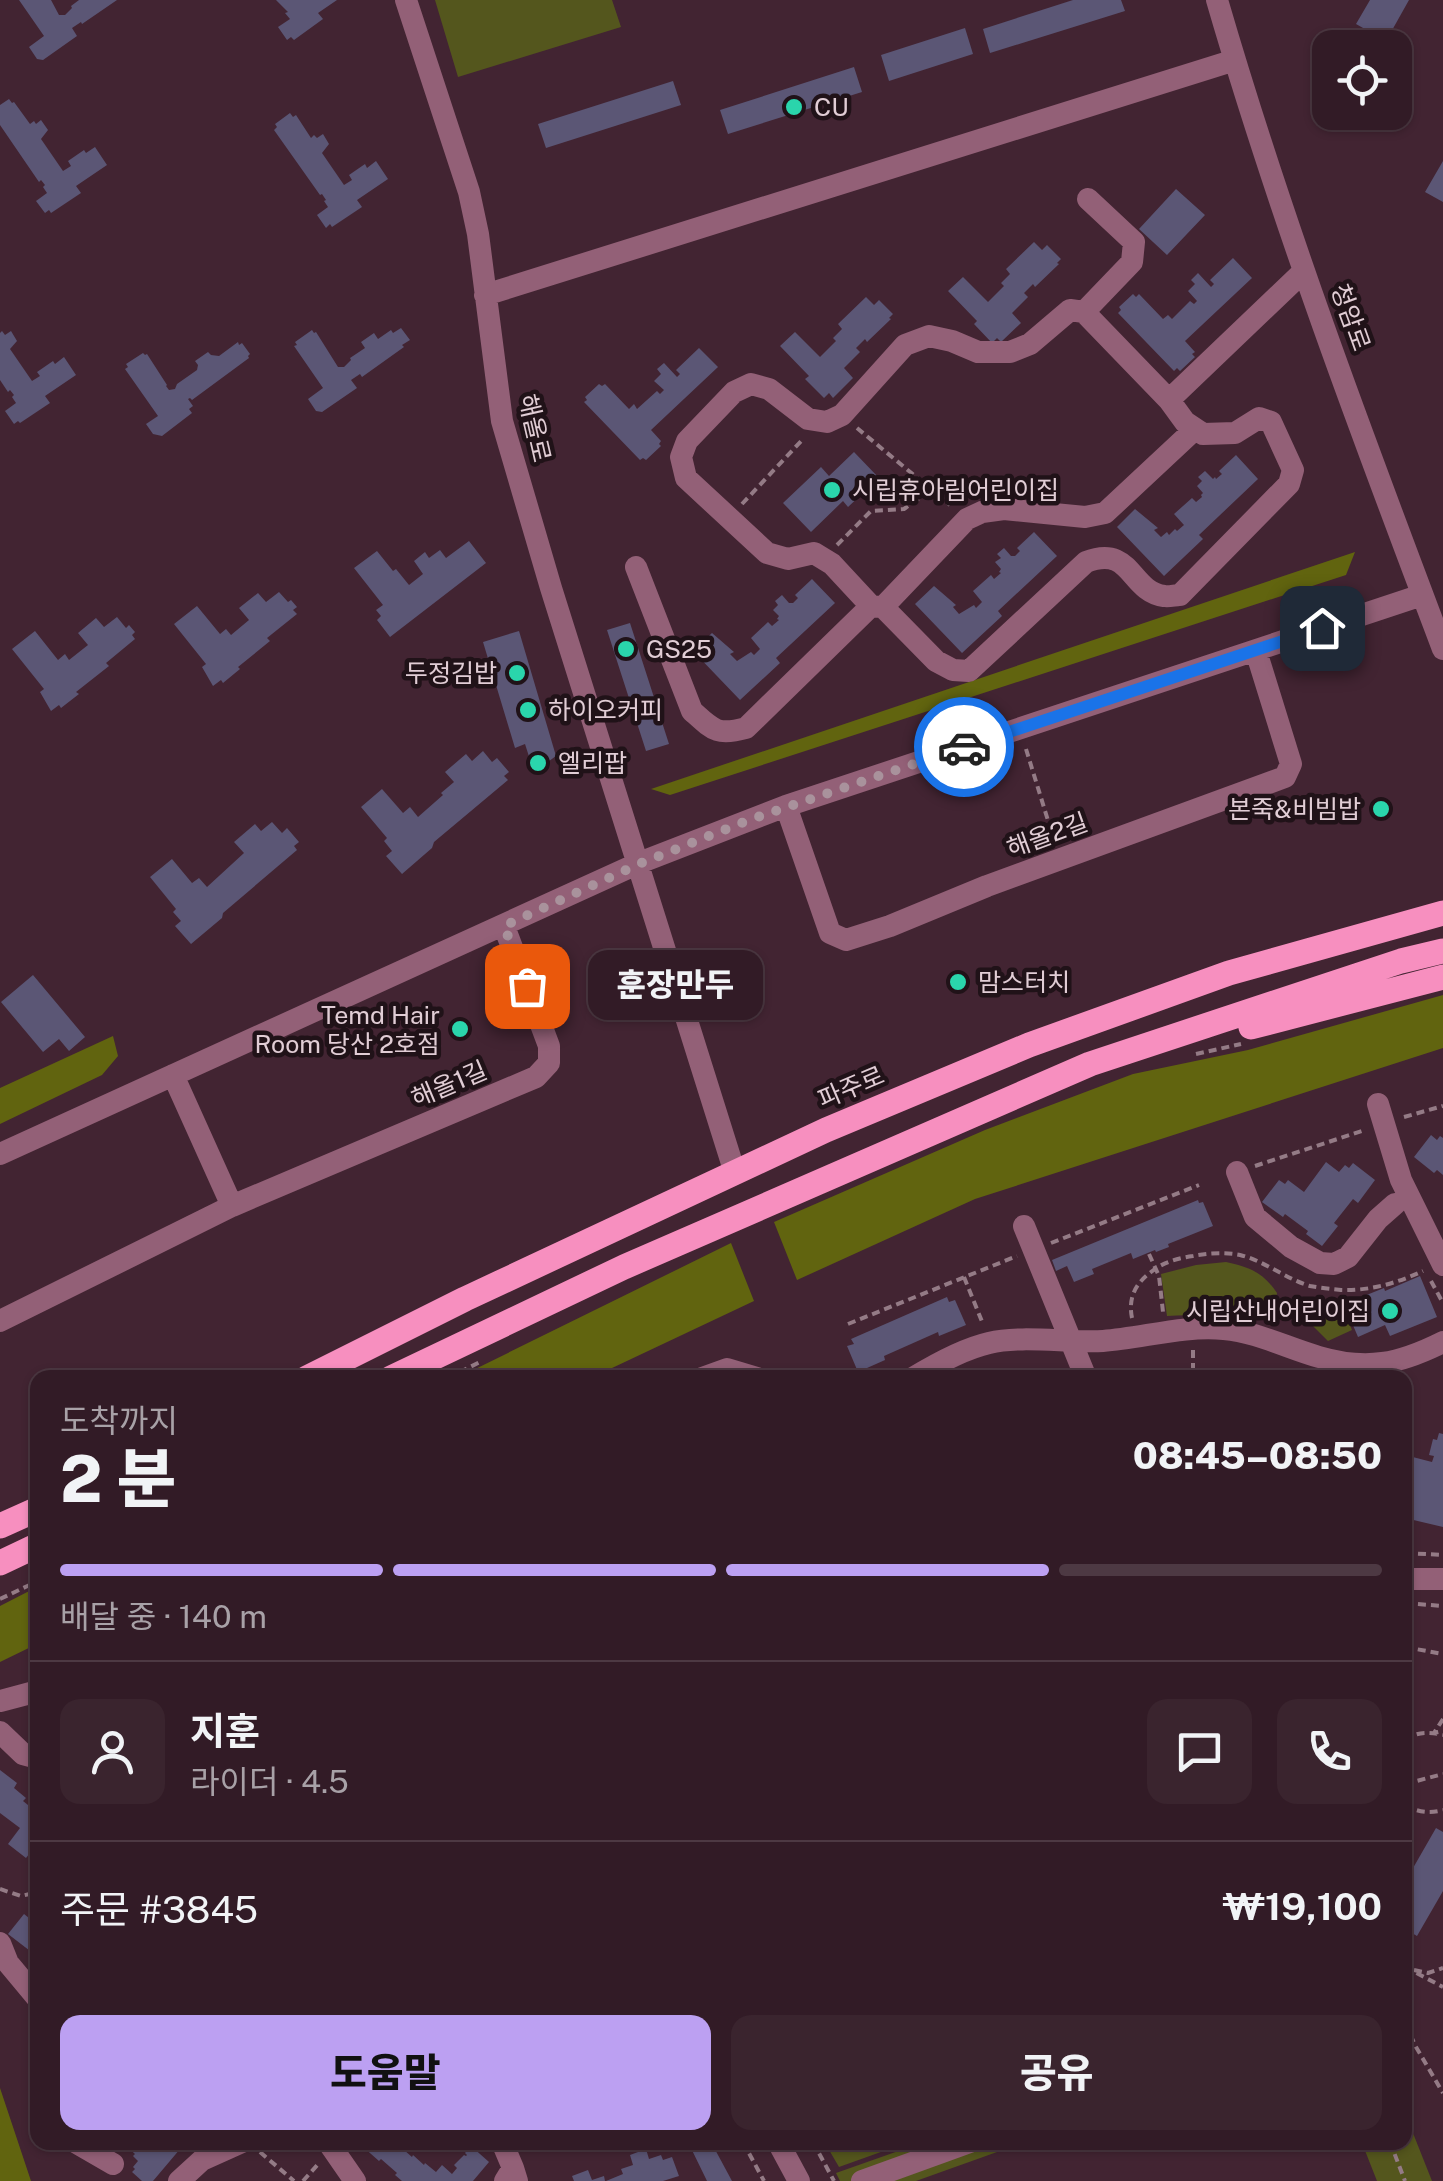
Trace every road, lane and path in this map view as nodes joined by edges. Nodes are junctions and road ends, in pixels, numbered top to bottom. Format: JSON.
{"nodes":[{"id":1,"x":406,"y":0,"type":"edge"},
{"id":2,"x":1217,"y":0,"type":"edge"},
{"id":3,"x":1234,"y":60,"type":"junction"},
{"id":4,"x":1088,"y":198,"type":"dead end"},
{"id":5,"x":1304,"y":270,"type":"junction"},
{"id":6,"x":485,"y":295,"type":"junction"},
{"id":7,"x":1084,"y":312,"type":"junction"},
{"id":8,"x":1169,"y":400,"type":"junction"},
{"id":9,"x":831,"y":418,"type":"junction"},
{"id":10,"x":1195,"y":429,"type":"junction"},
{"id":11,"x":932,"y":489,"type":"junction"},
{"id":12,"x":1096,"y":515,"type":"junction"},
{"id":13,"x":728,"y":518,"type":"junction"},
{"id":14,"x":968,"y":519,"type":"junction"},
{"id":15,"x":1101,"y":556,"type":"junction"},
{"id":16,"x":823,"y":559,"type":"junction"},
{"id":17,"x":636,"y":567,"type":"dead end"},
{"id":18,"x":1422,"y":594,"type":"junction"},
{"id":19,"x":877,"y":607,"type":"junction"},
{"id":20,"x":1443,"y":650,"type":"edge"},
{"id":21,"x":1256,"y":651,"type":"junction"},
{"id":22,"x":1019,"y":729,"type":"junction"},
{"id":23,"x":786,"y":806,"type":"junction"},
{"id":24,"x":1060,"y":859,"type":"junction"},
{"id":25,"x":639,"y":864,"type":"junction"},
{"id":26,"x":1438,"y":914,"type":"edge"},
{"id":27,"x":504,"y":926,"type":"junction"},
{"id":28,"x":1443,"y":951,"type":"edge"},
{"id":29,"x":1443,"y":977,"type":"edge"},
{"id":30,"x":1256,"y":1040,"type":"dead end"},
{"id":31,"x":1179,"y":1046,"type":"junction"},
{"id":32,"x":173,"y":1075,"type":"junction"},
{"id":33,"x":1376,"y":1116,"type":"joint"},
{"id":34,"x":0,"y":1154,"type":"edge"},
{"id":35,"x":1237,"y":1172,"type":"joint"},
{"id":36,"x":735,"y":1173,"type":"junction"},
{"id":37,"x":1199,"y":1185,"type":"dead end"},
{"id":38,"x":1395,"y":1204,"type":"dead end"},
{"id":39,"x":232,"y":1206,"type":"junction"},
{"id":40,"x":1024,"y":1226,"type":"dead end"},
{"id":41,"x":1434,"y":1226,"type":"edge"},
{"id":42,"x":1044,"y":1246,"type":"dead end"},
{"id":43,"x":1022,"y":1254,"type":"dead end"},
{"id":44,"x":1150,"y":1254,"type":"dead end"},
{"id":45,"x":1434,"y":1267,"type":"edge"},
{"id":46,"x":1156,"y":1268,"type":"junction"},
{"id":47,"x":964,"y":1277,"type":"junction"},
{"id":48,"x":0,"y":1321,"type":"edge"},
{"id":49,"x":848,"y":1324,"type":"dead end"},
{"id":50,"x":1192,"y":1330,"type":"junction"},
{"id":51,"x":1153,"y":1333,"type":"junction"},
{"id":52,"x":1070,"y":1340,"type":"junction"},
{"id":53,"x":990,"y":1342,"type":"junction"},
{"id":54,"x":1443,"y":1342,"type":"edge"},
{"id":55,"x":484,"y":1360,"type":"dead end"},
{"id":56,"x":323,"y":1370,"type":"edge"},
{"id":57,"x":408,"y":1370,"type":"edge"},
{"id":58,"x":464,"y":1370,"type":"edge"},
{"id":59,"x":926,"y":1370,"type":"edge"},
{"id":60,"x":1083,"y":1370,"type":"edge"},
{"id":61,"x":1193,"y":1370,"type":"edge"},
{"id":62,"x":30,"y":1513,"type":"edge"},
{"id":63,"x":0,"y":1526,"type":"edge"},
{"id":64,"x":30,"y":1549,"type":"edge"},
{"id":65,"x":1412,"y":1553,"type":"edge"},
{"id":66,"x":1443,"y":1555,"type":"edge"},
{"id":67,"x":0,"y":1563,"type":"edge"},
{"id":68,"x":1412,"y":1579,"type":"edge"},
{"id":69,"x":1443,"y":1579,"type":"edge"},
{"id":70,"x":30,"y":1585,"type":"edge"},
{"id":71,"x":0,"y":1599,"type":"edge"},
{"id":72,"x":1412,"y":1604,"type":"edge"},
{"id":73,"x":1443,"y":1606,"type":"edge"},
{"id":74,"x":1412,"y":1649,"type":"edge"},
{"id":75,"x":1441,"y":1655,"type":"edge"},
{"id":76,"x":30,"y":1693,"type":"edge"},
{"id":77,"x":0,"y":1702,"type":"edge"},
{"id":78,"x":1443,"y":1719,"type":"edge"},
{"id":79,"x":0,"y":1732,"type":"edge"},
{"id":80,"x":1434,"y":1733,"type":"junction"},
{"id":81,"x":1443,"y":1733,"type":"edge"},
{"id":82,"x":1412,"y":1735,"type":"edge"},
{"id":83,"x":30,"y":1756,"type":"edge"},
{"id":84,"x":1443,"y":1774,"type":"edge"},
{"id":85,"x":1412,"y":1782,"type":"edge"},
{"id":86,"x":1412,"y":1809,"type":"edge"},
{"id":87,"x":1443,"y":1810,"type":"edge"},
{"id":88,"x":0,"y":1890,"type":"edge"},
{"id":89,"x":30,"y":1894,"type":"edge"},
{"id":90,"x":0,"y":1943,"type":"edge"},
{"id":91,"x":1443,"y":1968,"type":"edge"},
{"id":92,"x":1412,"y":1969,"type":"edge"},
{"id":93,"x":1412,"y":1971,"type":"edge"},
{"id":94,"x":1443,"y":1987,"type":"edge"},
{"id":95,"x":30,"y":1989,"type":"edge"},
{"id":96,"x":1412,"y":2039,"type":"edge"},
{"id":97,"x":1443,"y":2092,"type":"edge"},
{"id":98,"x":89,"y":2150,"type":"edge"},
{"id":99,"x":226,"y":2150,"type":"edge"},
{"id":100,"x":255,"y":2150,"type":"edge"},
{"id":101,"x":334,"y":2150,"type":"edge"},
{"id":102,"x":504,"y":2150,"type":"edge"},
{"id":103,"x":747,"y":2150,"type":"edge"},
{"id":104,"x":782,"y":2150,"type":"edge"},
{"id":105,"x":817,"y":2150,"type":"edge"},
{"id":106,"x":948,"y":2150,"type":"edge"},
{"id":107,"x":1393,"y":2150,"type":"edge"},
{"id":108,"x":113,"y":2164,"type":"dead end"},
{"id":109,"x":512,"y":2177,"type":"edge"},
{"id":110,"x":179,"y":2181,"type":"edge"},
{"id":111,"x":294,"y":2181,"type":"edge"},
{"id":112,"x":355,"y":2181,"type":"edge"},
{"id":113,"x":764,"y":2181,"type":"edge"},
{"id":114,"x":798,"y":2181,"type":"edge"},
{"id":115,"x":834,"y":2181,"type":"edge"},
{"id":116,"x":862,"y":2181,"type":"edge"},
{"id":117,"x":1405,"y":2181,"type":"edge"}],
"edges":[{"from":1,"to":6,"type":"street","name":"해올로"},
{"from":2,"to":3,"type":"street","name":"청암로"},
{"from":3,"to":5,"type":"street","name":"청암로"},
{"from":3,"to":6,"type":"street"},
{"from":4,"to":7,"type":"street"},
{"from":5,"to":8,"type":"street"},
{"from":5,"to":18,"type":"street","name":"청암로"},
{"from":6,"to":25,"type":"street","name":"해올로"},
{"from":7,"to":8,"type":"street"},
{"from":7,"to":9,"type":"street"},
{"from":8,"to":10,"type":"street"},
{"from":9,"to":11,"type":"path"},
{"from":9,"to":13,"type":"path"},
{"from":9,"to":13,"type":"street"},
{"from":10,"to":12,"type":"street"},
{"from":10,"to":15,"type":"street"},
{"from":11,"to":14,"type":"path"},
{"from":11,"to":16,"type":"path"},
{"from":12,"to":14,"type":"street"},
{"from":12,"to":15,"type":"street"},
{"from":13,"to":16,"type":"street"},
{"from":14,"to":19,"type":"street"},
{"from":15,"to":19,"type":"street"},
{"from":16,"to":19,"type":"street"},
{"from":17,"to":19,"type":"street"},
{"from":18,"to":20,"type":"street","name":"청암로"},
{"from":18,"to":21,"type":"street"},
{"from":21,"to":22,"type":"street"},
{"from":21,"to":24,"type":"street","name":"해올2길"},
{"from":22,"to":23,"type":"street"},
{"from":22,"to":24,"type":"path"},
{"from":23,"to":24,"type":"street","name":"해올2길"},
{"from":23,"to":25,"type":"street"},
{"from":25,"to":27,"type":"street"},
{"from":25,"to":36,"type":"street","name":"해올로"},
{"from":26,"to":36,"type":"main road","name":"파주로"},
{"from":27,"to":32,"type":"street"},
{"from":27,"to":39,"type":"street","name":"해올1길"},
{"from":28,"to":31,"type":"main road"},
{"from":29,"to":31,"type":"main road"},
{"from":30,"to":31,"type":"path"},
{"from":31,"to":57,"type":"main road"},
{"from":32,"to":34,"type":"street"},
{"from":32,"to":39,"type":"street"},
{"from":33,"to":35,"type":"path"},
{"from":33,"to":41,"type":"street"},
{"from":35,"to":38,"type":"street"},
{"from":36,"to":56,"type":"main road","name":"파주로"},
{"from":37,"to":42,"type":"path"},
{"from":39,"to":48,"type":"street","name":"해올1길"},
{"from":40,"to":52,"type":"street"},
{"from":41,"to":45,"type":"street"},
{"from":43,"to":47,"type":"path"},
{"from":44,"to":46,"type":"path"},
{"from":45,"to":46,"type":"path"},
{"from":46,"to":51,"type":"path"},
{"from":46,"to":51,"type":"path"},
{"from":47,"to":49,"type":"path"},
{"from":47,"to":53,"type":"path"},
{"from":50,"to":51,"type":"street"},
{"from":50,"to":54,"type":"street"},
{"from":50,"to":61,"type":"path"},
{"from":51,"to":52,"type":"street"},
{"from":52,"to":53,"type":"street"},
{"from":52,"to":60,"type":"street"},
{"from":53,"to":59,"type":"street"},
{"from":55,"to":58,"type":"path"},
{"from":62,"to":63,"type":"main road"},
{"from":64,"to":67,"type":"main road"},
{"from":65,"to":66,"type":"path"},
{"from":68,"to":69,"type":"street"},
{"from":70,"to":71,"type":"path"},
{"from":72,"to":73,"type":"path"},
{"from":74,"to":75,"type":"path"},
{"from":76,"to":77,"type":"street"},
{"from":78,"to":80,"type":"path"},
{"from":79,"to":83,"type":"street"},
{"from":80,"to":81,"type":"path"},
{"from":80,"to":82,"type":"path"},
{"from":84,"to":85,"type":"path"},
{"from":86,"to":87,"type":"path"},
{"from":88,"to":89,"type":"path"},
{"from":90,"to":95,"type":"street"},
{"from":91,"to":92,"type":"path"},
{"from":93,"to":94,"type":"path"},
{"from":96,"to":97,"type":"path"},
{"from":98,"to":108,"type":"street"},
{"from":99,"to":110,"type":"street"},
{"from":100,"to":111,"type":"path"},
{"from":101,"to":112,"type":"street"},
{"from":102,"to":109,"type":"street"},
{"from":103,"to":113,"type":"path"},
{"from":104,"to":114,"type":"street"},
{"from":105,"to":115,"type":"path"},
{"from":106,"to":116,"type":"street"},
{"from":107,"to":117,"type":"path"}]}
